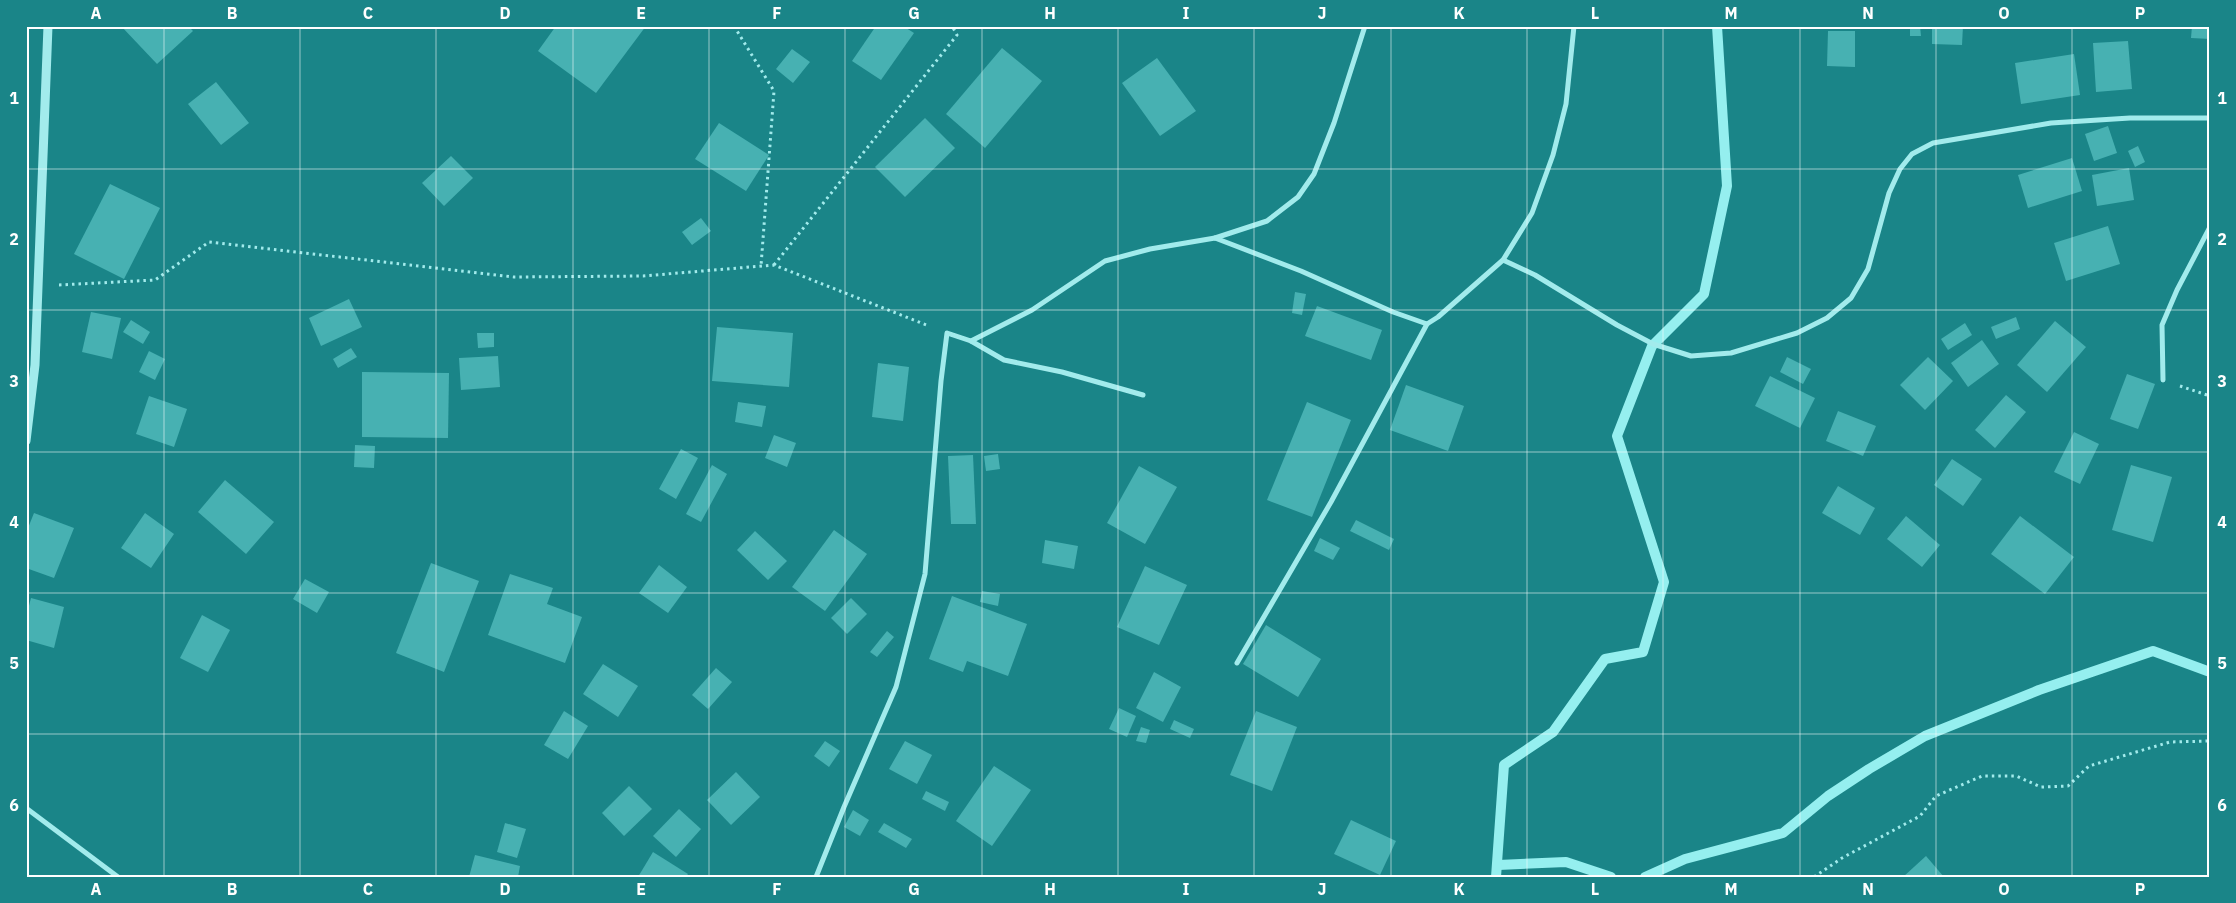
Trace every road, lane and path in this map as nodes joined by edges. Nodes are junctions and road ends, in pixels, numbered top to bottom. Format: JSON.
{"nodes":[{"id":1,"x":48,"y":26,"type":"edge"},
{"id":2,"x":734,"y":26,"type":"edge"},
{"id":3,"x":952,"y":26,"type":"edge"},
{"id":4,"x":1365,"y":26,"type":"edge"},
{"id":5,"x":1574,"y":26,"type":"edge"},
{"id":6,"x":2210,"y":118,"type":"edge"},
{"id":7,"x":2210,"y":227,"type":"edge"},
{"id":8,"x":1215,"y":238,"type":"junction"},
{"id":9,"x":1502,"y":260,"type":"junction"},
{"id":10,"x":774,"y":265,"type":"junction"},
{"id":11,"x":761,"y":266,"type":"junction"},
{"id":12,"x":39,"y":286,"type":"junction"},
{"id":13,"x":1427,"y":324,"type":"junction"},
{"id":14,"x":947,"y":333,"type":"junction"},
{"id":15,"x":971,"y":341,"type":"junction"},
{"id":16,"x":2162,"y":380,"type":"joint"},
{"id":17,"x":1143,"y":395,"type":"dead end"},
{"id":18,"x":2210,"y":396,"type":"edge"},
{"id":19,"x":26,"y":441,"type":"edge"},
{"id":20,"x":1237,"y":663,"type":"dead end"},
{"id":21,"x":2210,"y":741,"type":"edge"},
{"id":22,"x":26,"y":808,"type":"edge"},
{"id":23,"x":118,"y":877,"type":"edge"},
{"id":24,"x":816,"y":877,"type":"edge"},
{"id":25,"x":1814,"y":877,"type":"edge"}],
"edges":[{"from":1,"to":12,"type":"street"},
{"from":2,"to":11,"type":"path"},
{"from":3,"to":10,"type":"path"},
{"from":4,"to":8,"type":"street"},
{"from":5,"to":9,"type":"street"},
{"from":6,"to":9,"type":"street"},
{"from":7,"to":16,"type":"street"},
{"from":8,"to":13,"type":"street"},
{"from":8,"to":15,"type":"street"},
{"from":9,"to":13,"type":"street"},
{"from":10,"to":11,"type":"path"},
{"from":10,"to":14,"type":"path"},
{"from":11,"to":12,"type":"path"},
{"from":12,"to":19,"type":"street"},
{"from":13,"to":20,"type":"street"},
{"from":14,"to":15,"type":"street"},
{"from":14,"to":24,"type":"street"},
{"from":15,"to":17,"type":"street"},
{"from":16,"to":18,"type":"path"},
{"from":21,"to":25,"type":"path"},
{"from":22,"to":23,"type":"street"}]}
